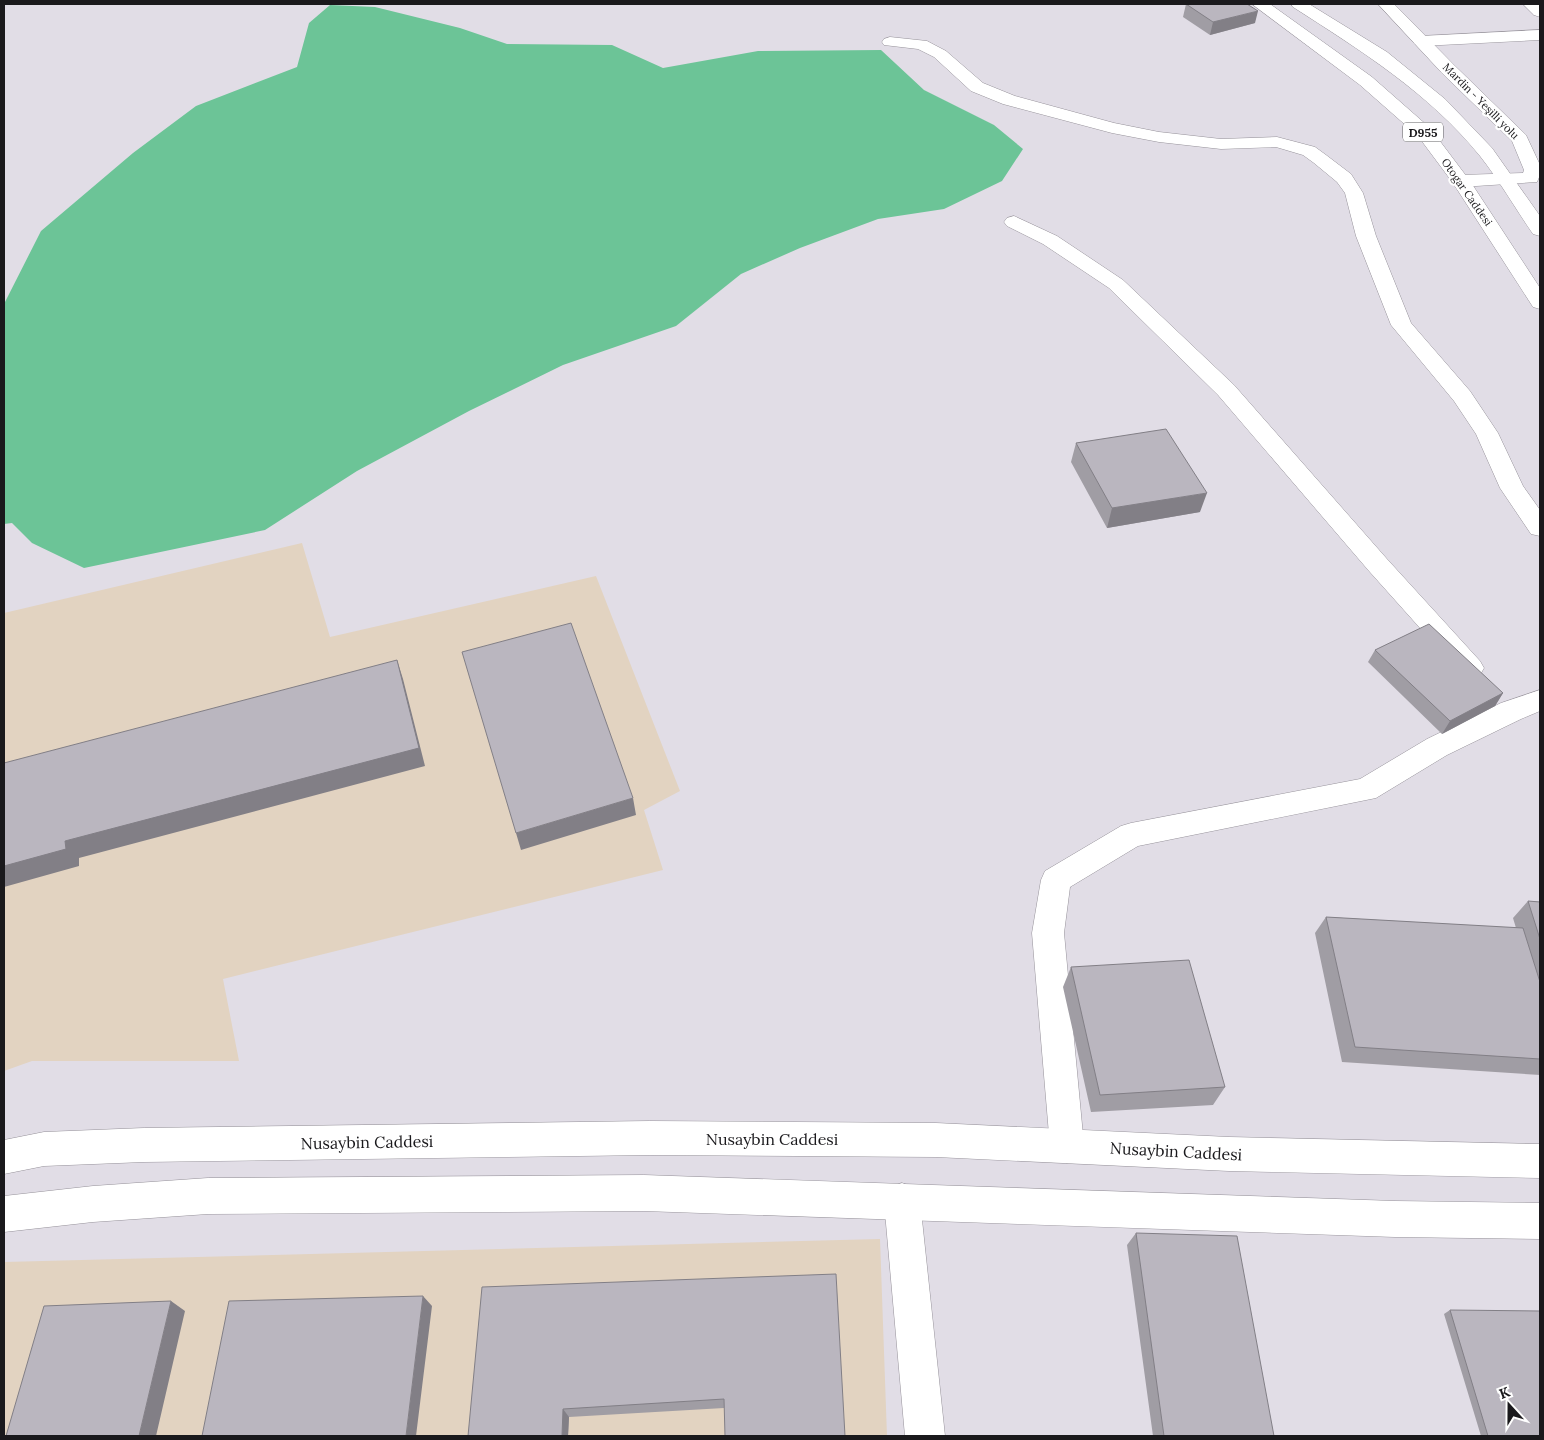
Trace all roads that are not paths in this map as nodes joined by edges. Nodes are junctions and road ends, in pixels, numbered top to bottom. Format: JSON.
{"nodes":[{"id":1,"x":1260,"y":4,"type":"edge"},
{"id":2,"x":1299,"y":4,"type":"edge"},
{"id":3,"x":1386,"y":4,"type":"edge"},
{"id":4,"x":1531,"y":4,"type":"edge"},
{"id":5,"x":1540,"y":12,"type":"edge"},
{"id":6,"x":1540,"y":35,"type":"edge"},
{"id":7,"x":1422,"y":41,"type":"junction"},
{"id":8,"x":890,"y":42,"type":"dead end"},
{"id":9,"x":1503,"y":178,"type":"junction"},
{"id":10,"x":1461,"y":181,"type":"junction"},
{"id":11,"x":1014,"y":222,"type":"dead end"},
{"id":12,"x":1540,"y":230,"type":"edge"},
{"id":13,"x":1540,"y":303,"type":"edge"},
{"id":14,"x":1540,"y":528,"type":"edge"},
{"id":15,"x":1497,"y":697,"type":"junction"},
{"id":16,"x":1540,"y":700,"type":"edge"},
{"id":17,"x":1067,"y":1146,"type":"junction"},
{"id":18,"x":4,"y":1157,"type":"edge"},
{"id":19,"x":1540,"y":1161,"type":"edge"},
{"id":20,"x":902,"y":1201,"type":"junction"},
{"id":21,"x":4,"y":1214,"type":"edge"},
{"id":22,"x":1540,"y":1221,"type":"edge"},
{"id":23,"x":925,"y":1436,"type":"edge"}],
"edges":[{"from":1,"to":10,"type":"street","name":"Otogar Caddesi","number":"D955"},
{"from":2,"to":9,"type":"street","number":"D955"},
{"from":3,"to":7,"type":"street","name":"Mardin - Yeşilli yolu"},
{"from":4,"to":5,"type":"street"},
{"from":6,"to":7,"type":"street"},
{"from":7,"to":9,"type":"street","name":"Mardin - Yeşilli yolu"},
{"from":8,"to":14,"type":"street"},
{"from":9,"to":10,"type":"street","name":"Mardin - Yeşilli yolu"},
{"from":9,"to":12,"type":"street","number":"D955"},
{"from":10,"to":13,"type":"street","name":"Otogar Caddesi","number":"D955"},
{"from":11,"to":15,"type":"street"},
{"from":15,"to":16,"type":"street"},
{"from":15,"to":17,"type":"street"},
{"from":17,"to":18,"type":"street","name":"Nusaybin Caddesi"},
{"from":17,"to":19,"type":"street","name":"Nusaybin Caddesi"},
{"from":20,"to":21,"type":"street"},
{"from":20,"to":22,"type":"street"},
{"from":20,"to":23,"type":"street"}]}
